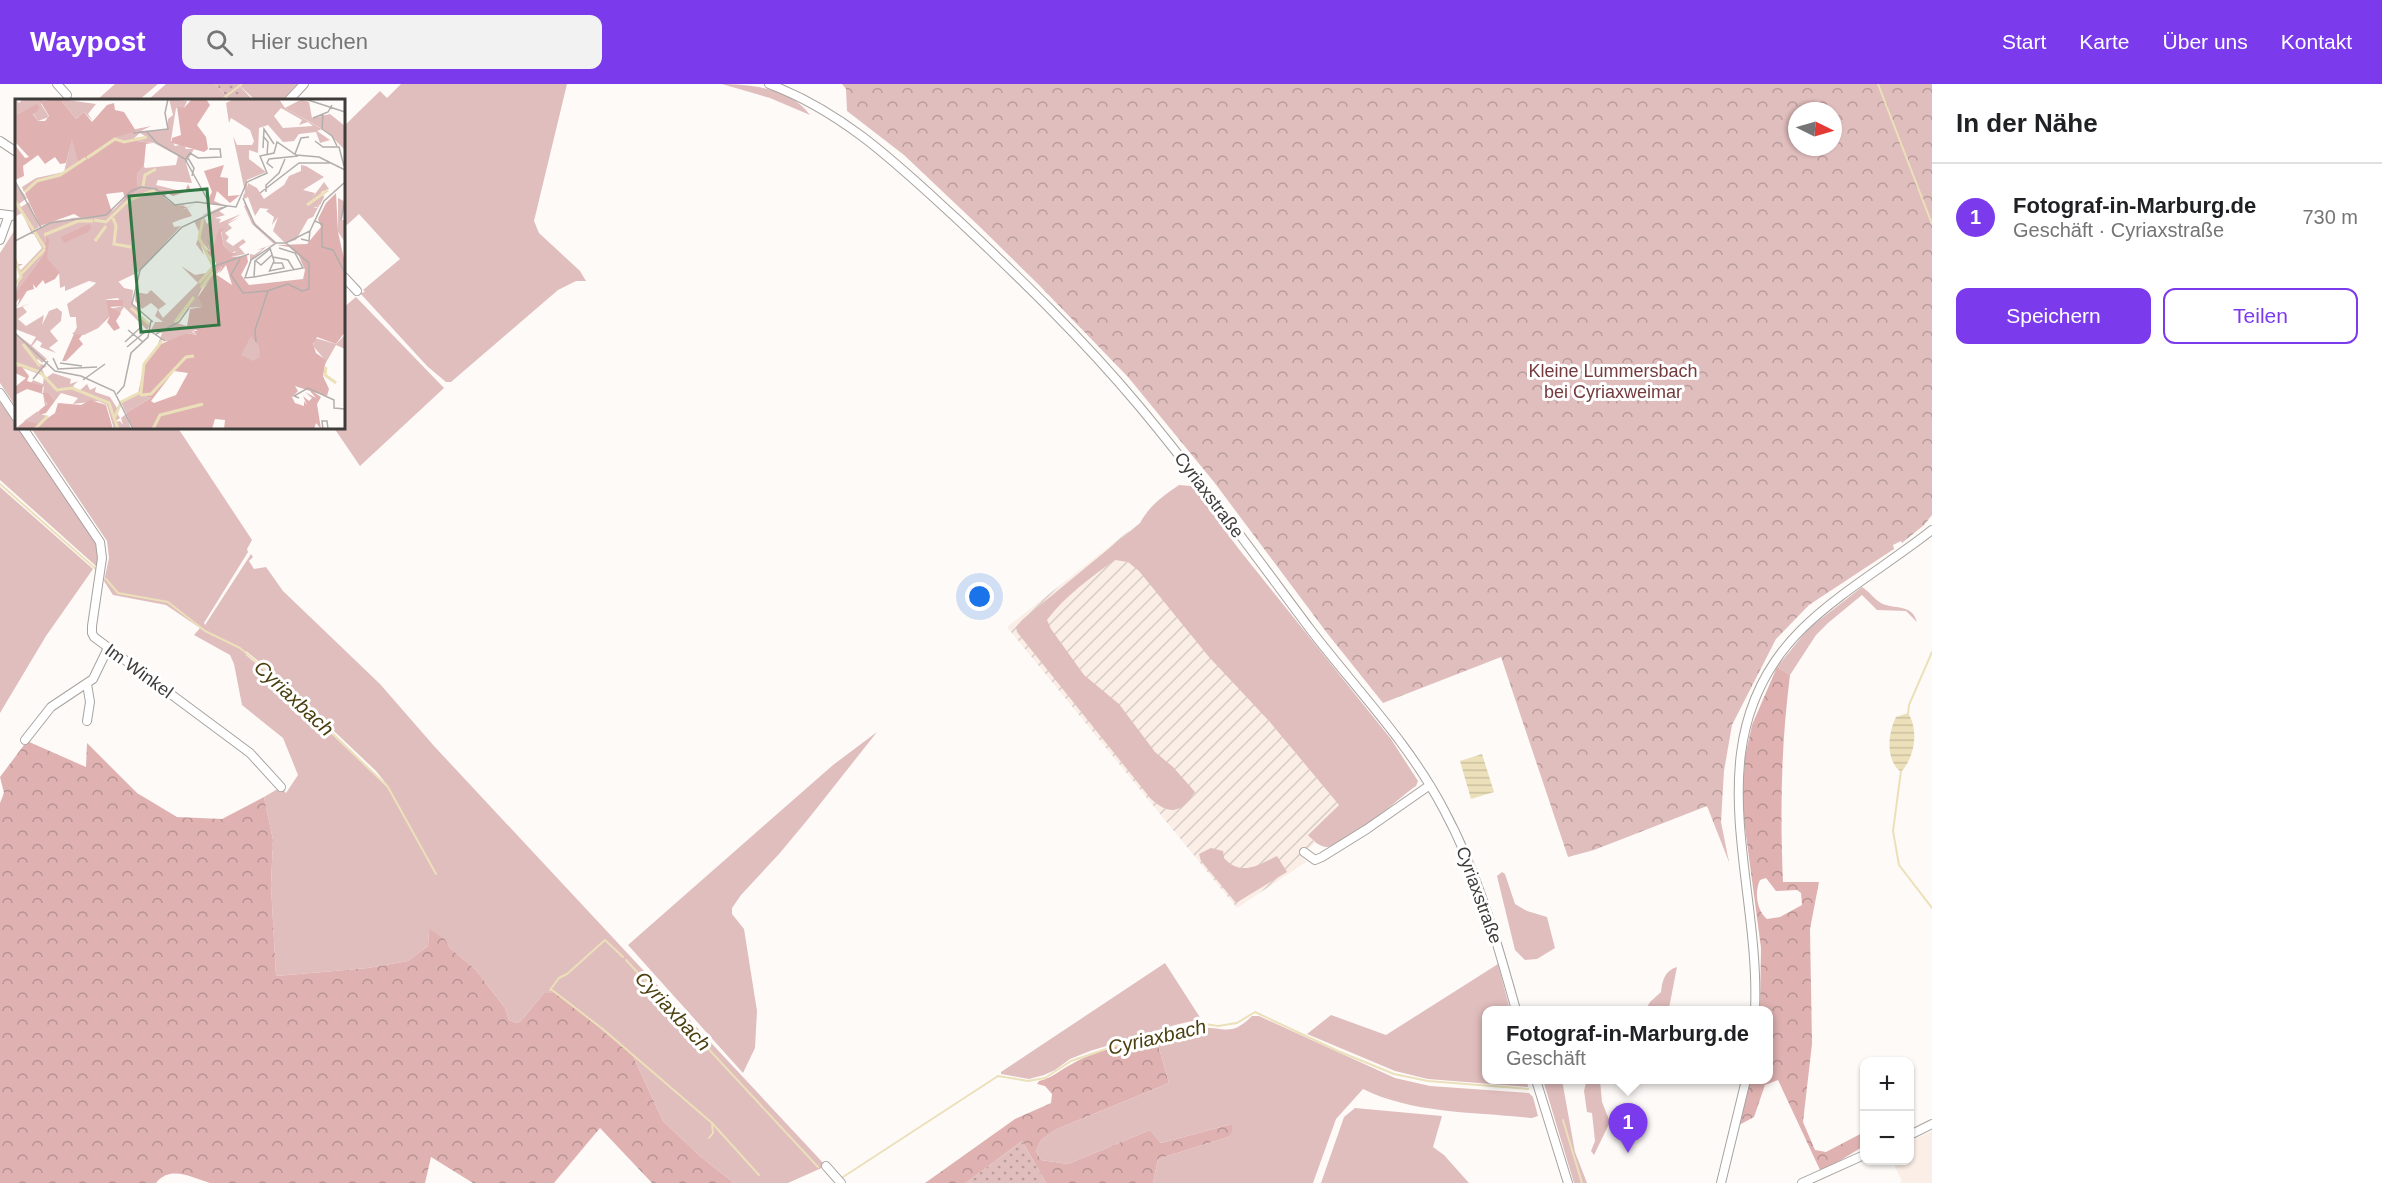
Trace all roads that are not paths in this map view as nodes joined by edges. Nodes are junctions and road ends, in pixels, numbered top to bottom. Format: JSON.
{"nodes":[{"id":1,"x":57,"y":84,"type":"edge"},
{"id":2,"x":304,"y":84,"type":"edge"},
{"id":3,"x":769,"y":84,"type":"edge"},
{"id":4,"x":67,"y":95,"type":"dead end"},
{"id":5,"x":290,"y":99,"type":"edge"},
{"id":6,"x":0,"y":141,"type":"edge"},
{"id":7,"x":15,"y":151,"type":"edge"},
{"id":8,"x":8,"y":215,"type":"edge"},
{"id":9,"x":0,"y":240,"type":"edge"},
{"id":10,"x":345,"y":278,"type":"edge"},
{"id":11,"x":357,"y":291,"type":"dead end"},
{"id":12,"x":0,"y":393,"type":"edge"},
{"id":13,"x":15,"y":416,"type":"edge"},
{"id":14,"x":24,"y":429,"type":"edge"},
{"id":15,"x":1932,"y":530,"type":"edge"},
{"id":16,"x":108,"y":648,"type":"junction"},
{"id":17,"x":87,"y":684,"type":"junction"},
{"id":18,"x":87,"y":721,"type":"dead end"},
{"id":19,"x":25,"y":740,"type":"dead end"},
{"id":20,"x":1430,"y":784,"type":"junction"},
{"id":21,"x":281,"y":787,"type":"dead end"},
{"id":22,"x":1304,"y":852,"type":"dead end"},
{"id":23,"x":1515,"y":1006,"type":"edge"},
{"id":24,"x":1755,"y":1006,"type":"edge"},
{"id":25,"x":1537,"y":1084,"type":"edge"},
{"id":26,"x":1745,"y":1084,"type":"edge"},
{"id":27,"x":1932,"y":1124,"type":"edge"},
{"id":28,"x":1914,"y":1133,"type":"edge"},
{"id":29,"x":1860,"y":1157,"type":"edge"},
{"id":30,"x":826,"y":1166,"type":"dead end"},
{"id":31,"x":842,"y":1183,"type":"edge"},
{"id":32,"x":1568,"y":1183,"type":"edge"},
{"id":33,"x":1721,"y":1183,"type":"edge"},
{"id":34,"x":1802,"y":1183,"type":"edge"}],
"edges":[{"from":1,"to":4,"type":"street"},
{"from":2,"to":5,"type":"street"},
{"from":3,"to":20,"type":"street","name":"Cyriaxstraße"},
{"from":6,"to":7,"type":"street"},
{"from":8,"to":9,"type":"street"},
{"from":10,"to":11,"type":"street"},
{"from":12,"to":13,"type":"street"},
{"from":14,"to":16,"type":"street","name":"Im Winkel"},
{"from":15,"to":24,"type":"street"},
{"from":16,"to":17,"type":"street"},
{"from":16,"to":21,"type":"street","name":"Im Winkel"},
{"from":17,"to":18,"type":"street"},
{"from":17,"to":19,"type":"street"},
{"from":20,"to":22,"type":"street"},
{"from":20,"to":23,"type":"street","name":"Cyriaxstraße"},
{"from":25,"to":32,"type":"street"},
{"from":26,"to":33,"type":"street"},
{"from":27,"to":28,"type":"street"},
{"from":29,"to":34,"type":"street"},
{"from":30,"to":31,"type":"street"}]}
